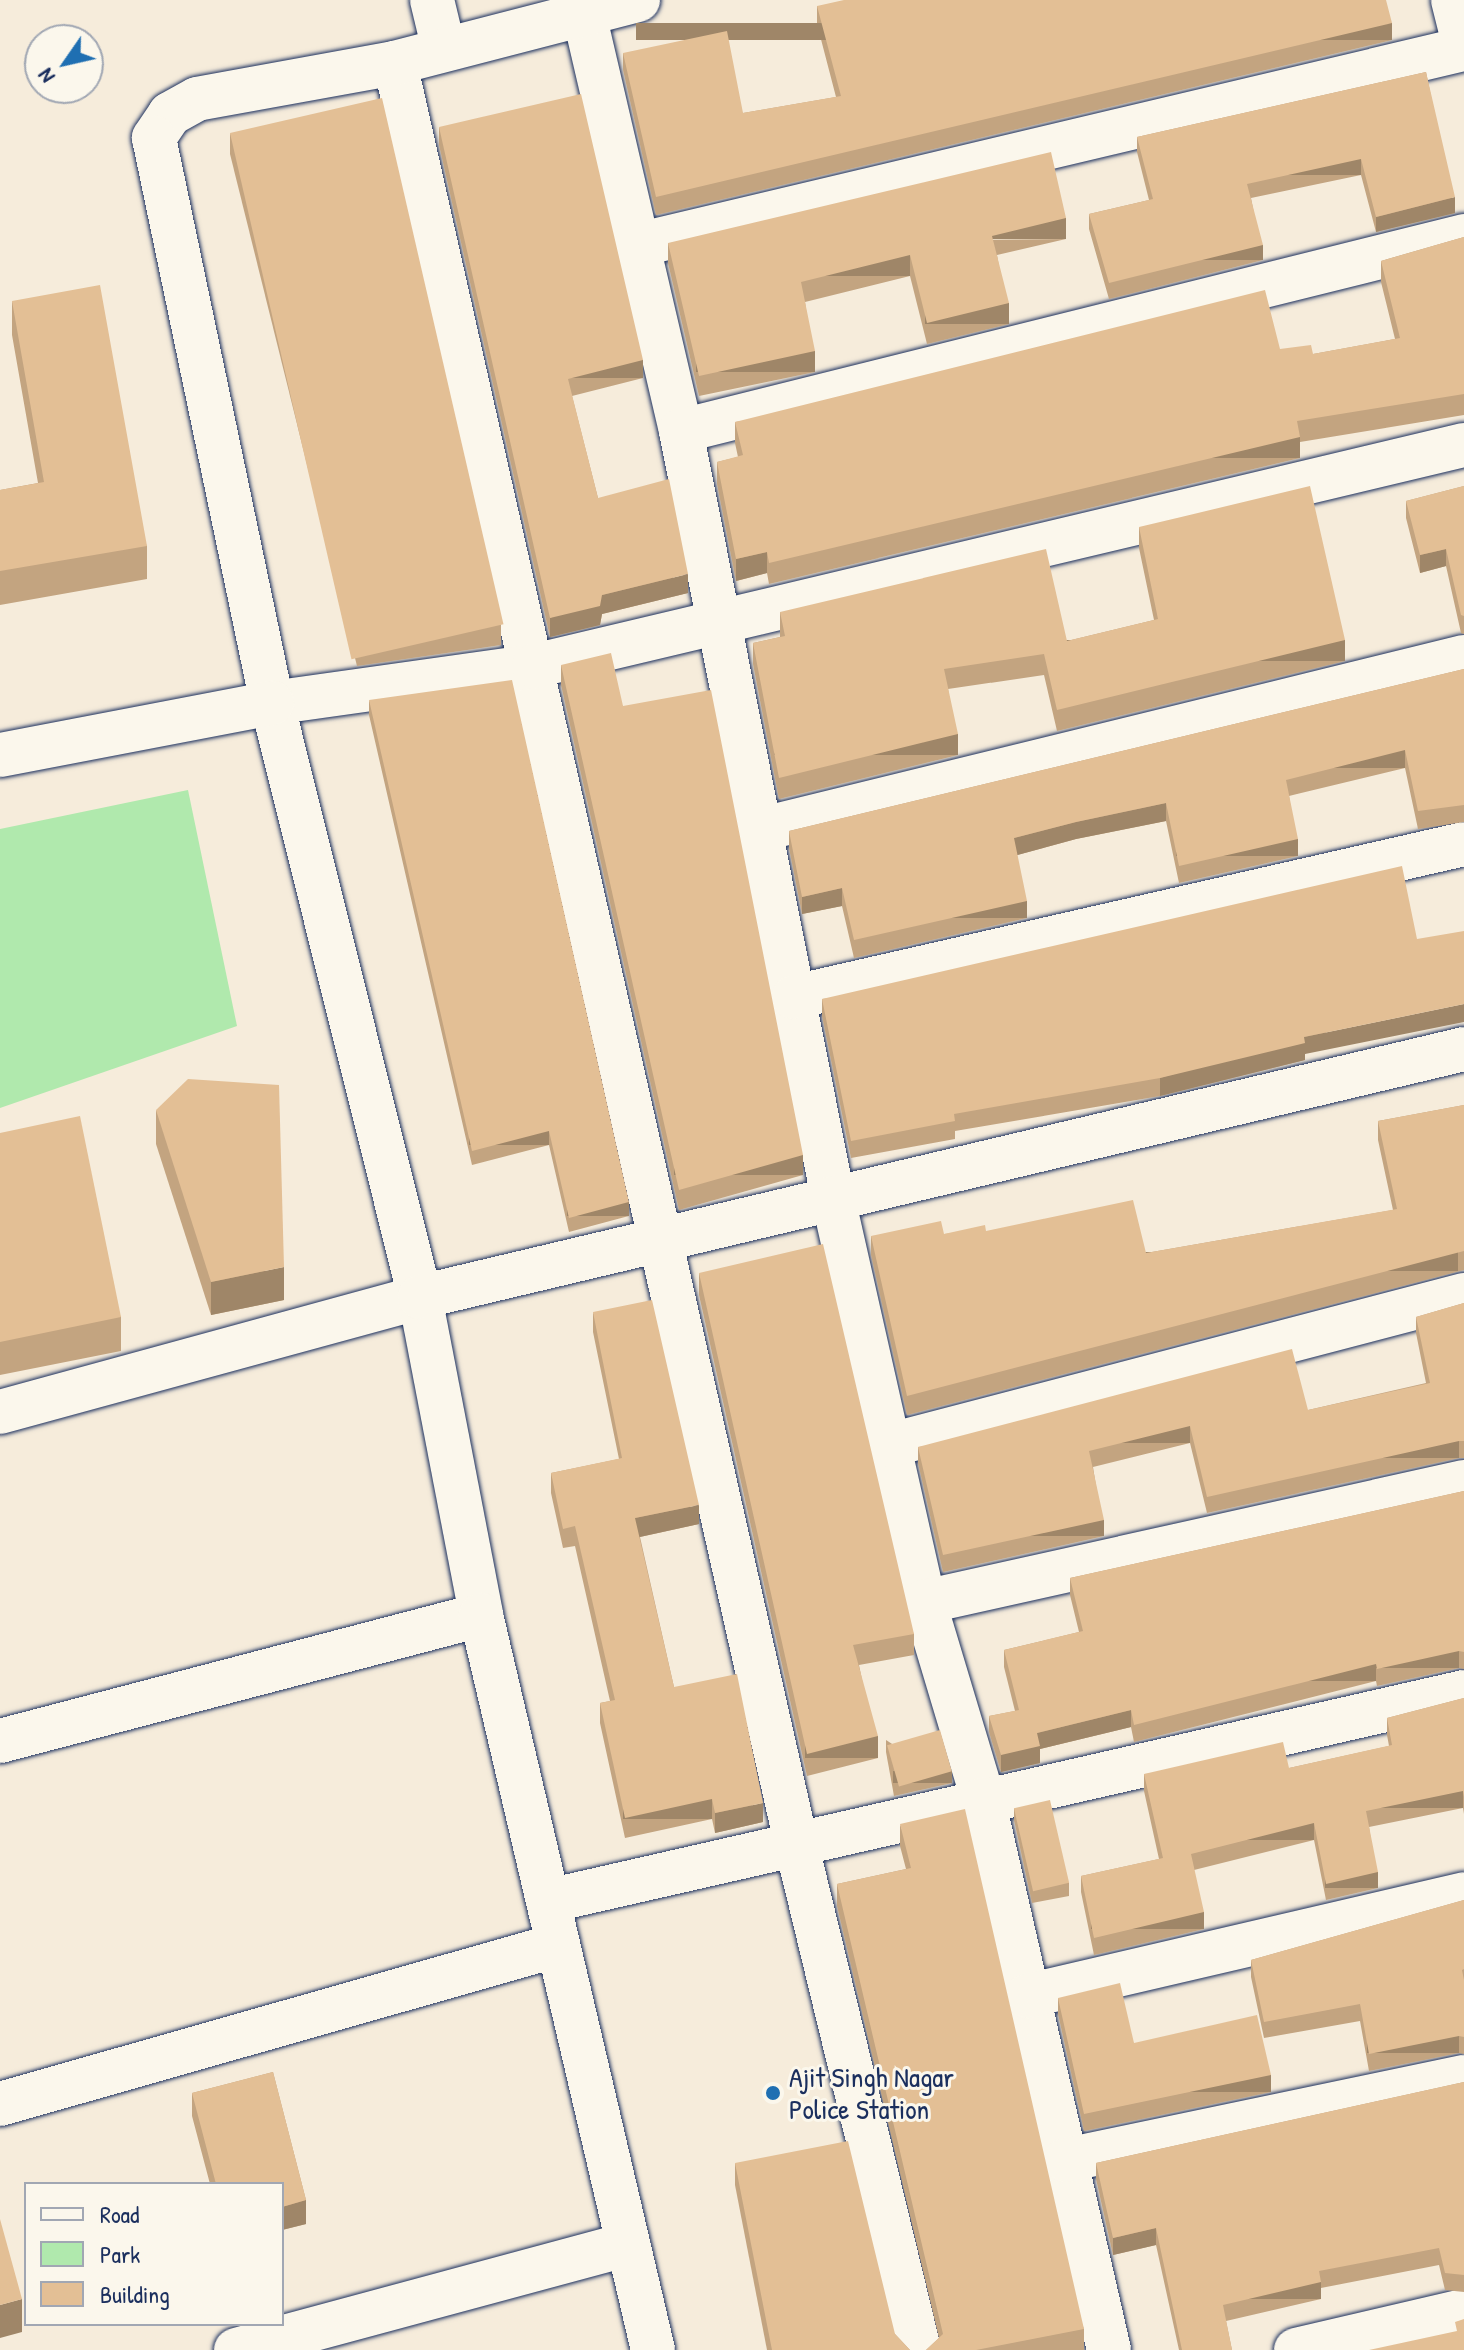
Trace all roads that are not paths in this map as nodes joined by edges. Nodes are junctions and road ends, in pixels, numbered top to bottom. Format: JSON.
{"nodes":[{"id":1,"x":432,"y":0,"type":"edge"},
{"id":2,"x":638,"y":0,"type":"edge"},
{"id":3,"x":1453,"y":0,"type":"edge"},
{"id":4,"x":584,"y":14,"type":"junction"},
{"id":5,"x":1464,"y":47,"type":"edge"},
{"id":6,"x":444,"y":50,"type":"junction"},
{"id":7,"x":395,"y":63,"type":"junction"},
{"id":8,"x":1464,"y":236,"type":"edge"},
{"id":9,"x":633,"y":246,"type":"junction"},
{"id":10,"x":681,"y":431,"type":"junction"},
{"id":11,"x":1464,"y":445,"type":"edge"},
{"id":12,"x":717,"y":622,"type":"junction"},
{"id":13,"x":1464,"y":657,"type":"edge"},
{"id":14,"x":534,"y":666,"type":"junction"},
{"id":15,"x":272,"y":703,"type":"junction"},
{"id":16,"x":0,"y":755,"type":"edge"},
{"id":17,"x":759,"y":830,"type":"junction"},
{"id":18,"x":1464,"y":844,"type":"edge"},
{"id":19,"x":794,"y":997,"type":"junction"},
{"id":20,"x":1464,"y":1049,"type":"edge"},
{"id":21,"x":833,"y":1198,"type":"junction"},
{"id":22,"x":662,"y":1238,"type":"junction"},
{"id":23,"x":1464,"y":1295,"type":"edge"},
{"id":24,"x":420,"y":1297,"type":"junction"},
{"id":25,"x":0,"y":1412,"type":"edge"},
{"id":26,"x":890,"y":1445,"type":"junction"},
{"id":27,"x":1464,"y":1482,"type":"edge"},
{"id":28,"x":924,"y":1602,"type":"junction"},
{"id":29,"x":481,"y":1615,"type":"junction"},
{"id":30,"x":1464,"y":1692,"type":"edge"},
{"id":31,"x":0,"y":1741,"type":"edge"},
{"id":32,"x":983,"y":1799,"type":"junction"},
{"id":33,"x":796,"y":1843,"type":"junction"},
{"id":34,"x":1464,"y":1894,"type":"edge"},
{"id":35,"x":548,"y":1901,"type":"junction"},
{"id":36,"x":558,"y":1945,"type":"junction"},
{"id":37,"x":1027,"y":1996,"type":"junction"},
{"id":38,"x":1464,"y":2077,"type":"edge"},
{"id":39,"x":0,"y":2104,"type":"edge"},
{"id":40,"x":1066,"y":2160,"type":"junction"},
{"id":41,"x":628,"y":2244,"type":"junction"},
{"id":42,"x":1464,"y":2311,"type":"edge"},
{"id":43,"x":236,"y":2350,"type":"edge"},
{"id":44,"x":653,"y":2350,"type":"edge"},
{"id":45,"x":919,"y":2350,"type":"edge"},
{"id":46,"x":1109,"y":2350,"type":"edge"},
{"id":47,"x":1296,"y":2350,"type":"edge"}],
"edges":[{"from":1,"to":6,"type":"street"},
{"from":2,"to":4,"type":"street"},
{"from":3,"to":5,"type":"street"},
{"from":4,"to":6,"type":"street"},
{"from":4,"to":9,"type":"street"},
{"from":5,"to":9,"type":"street"},
{"from":6,"to":7,"type":"street"},
{"from":7,"to":14,"type":"street"},
{"from":7,"to":15,"type":"street"},
{"from":8,"to":10,"type":"street"},
{"from":9,"to":10,"type":"street"},
{"from":10,"to":12,"type":"street"},
{"from":11,"to":12,"type":"street"},
{"from":12,"to":14,"type":"street"},
{"from":12,"to":17,"type":"street"},
{"from":13,"to":17,"type":"street"},
{"from":14,"to":15,"type":"street"},
{"from":14,"to":22,"type":"street"},
{"from":15,"to":16,"type":"street"},
{"from":15,"to":24,"type":"street"},
{"from":17,"to":19,"type":"street"},
{"from":18,"to":19,"type":"street"},
{"from":19,"to":21,"type":"street"},
{"from":20,"to":21,"type":"street"},
{"from":21,"to":22,"type":"street"},
{"from":21,"to":26,"type":"street"},
{"from":22,"to":24,"type":"street"},
{"from":22,"to":33,"type":"street"},
{"from":23,"to":26,"type":"street"},
{"from":24,"to":25,"type":"street"},
{"from":24,"to":29,"type":"street"},
{"from":26,"to":28,"type":"street"},
{"from":27,"to":28,"type":"street"},
{"from":28,"to":32,"type":"street"},
{"from":29,"to":31,"type":"street"},
{"from":29,"to":35,"type":"street"},
{"from":30,"to":32,"type":"street"},
{"from":32,"to":33,"type":"street"},
{"from":32,"to":37,"type":"street"},
{"from":33,"to":35,"type":"street"},
{"from":33,"to":45,"type":"street"},
{"from":34,"to":37,"type":"street"},
{"from":35,"to":36,"type":"street"},
{"from":36,"to":39,"type":"street"},
{"from":36,"to":41,"type":"street"},
{"from":37,"to":40,"type":"street"},
{"from":38,"to":40,"type":"street"},
{"from":40,"to":46,"type":"street"},
{"from":41,"to":43,"type":"street"},
{"from":41,"to":44,"type":"street"},
{"from":42,"to":47,"type":"street"}]}
